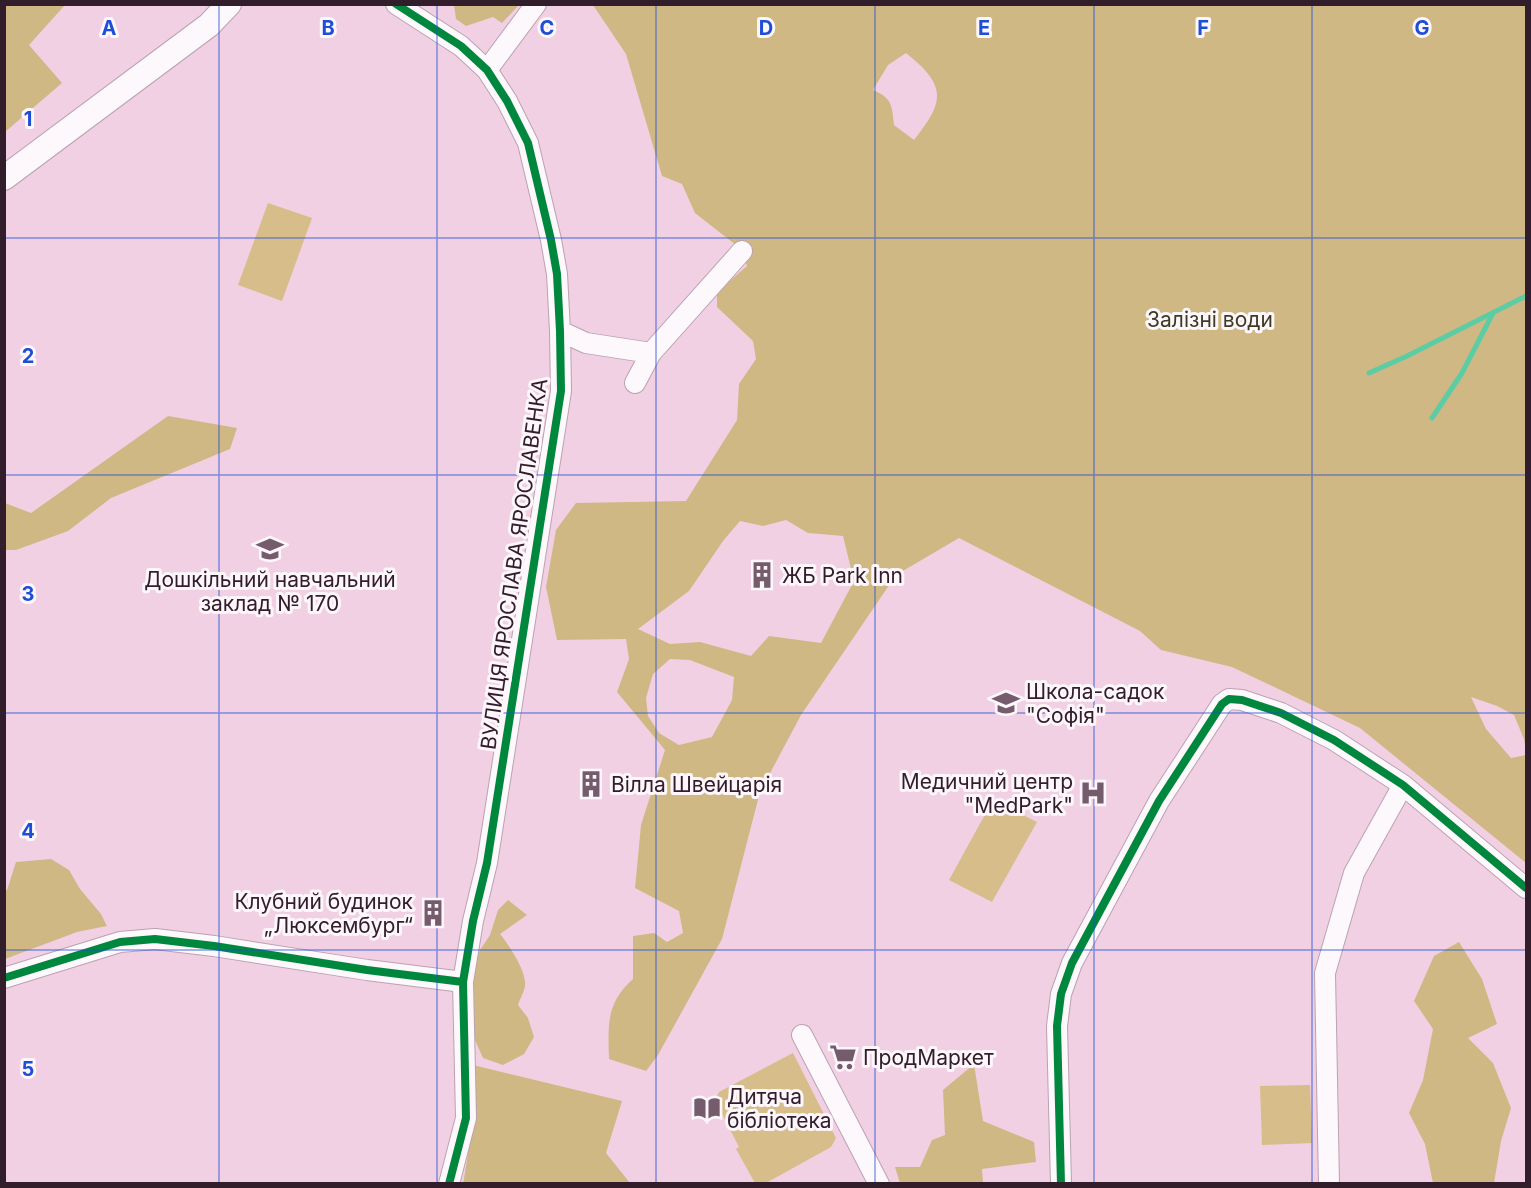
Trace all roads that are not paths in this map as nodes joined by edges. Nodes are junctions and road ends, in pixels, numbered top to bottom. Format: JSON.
{"nodes":[{"id":1,"x":229,"y":4,"type":"edge"},
{"id":2,"x":396,"y":4,"type":"edge"},
{"id":3,"x":536,"y":4,"type":"edge"},
{"id":4,"x":487,"y":70,"type":"junction"},
{"id":5,"x":4,"y":178,"type":"edge"},
{"id":6,"x":742,"y":251,"type":"dead end"},
{"id":7,"x":560,"y":331,"type":"junction"},
{"id":8,"x":651,"y":353,"type":"junction"},
{"id":9,"x":635,"y":383,"type":"dead end"},
{"id":10,"x":1403,"y":785,"type":"junction"},
{"id":11,"x":1527,"y":888,"type":"edge"},
{"id":12,"x":4,"y":978,"type":"edge"},
{"id":13,"x":463,"y":982,"type":"junction"},
{"id":14,"x":802,"y":1035,"type":"dead end"},
{"id":15,"x":449,"y":1184,"type":"edge"},
{"id":16,"x":879,"y":1184,"type":"edge"},
{"id":17,"x":1060,"y":1184,"type":"edge"},
{"id":18,"x":1329,"y":1184,"type":"edge"}],
"edges":[{"from":1,"to":5,"type":"main road"},
{"from":2,"to":4,"type":"street","name":"ВУЛИЦЯ ЯРОСЛАВА ЯРОСЛАВЕНКА"},
{"from":3,"to":4,"type":"street"},
{"from":4,"to":7,"type":"street","name":"ВУЛИЦЯ ЯРОСЛАВА ЯРОСЛАВЕНКА"},
{"from":6,"to":8,"type":"street"},
{"from":7,"to":8,"type":"street"},
{"from":7,"to":13,"type":"street","name":"ВУЛИЦЯ ЯРОСЛАВА ЯРОСЛАВЕНКА"},
{"from":8,"to":9,"type":"street"},
{"from":10,"to":11,"type":"street"},
{"from":10,"to":17,"type":"street"},
{"from":10,"to":18,"type":"street"},
{"from":12,"to":13,"type":"street"},
{"from":13,"to":15,"type":"street","name":"ВУЛИЦЯ ЯРОСЛАВА ЯРОСЛАВЕНКА"},
{"from":14,"to":16,"type":"street"}]}
